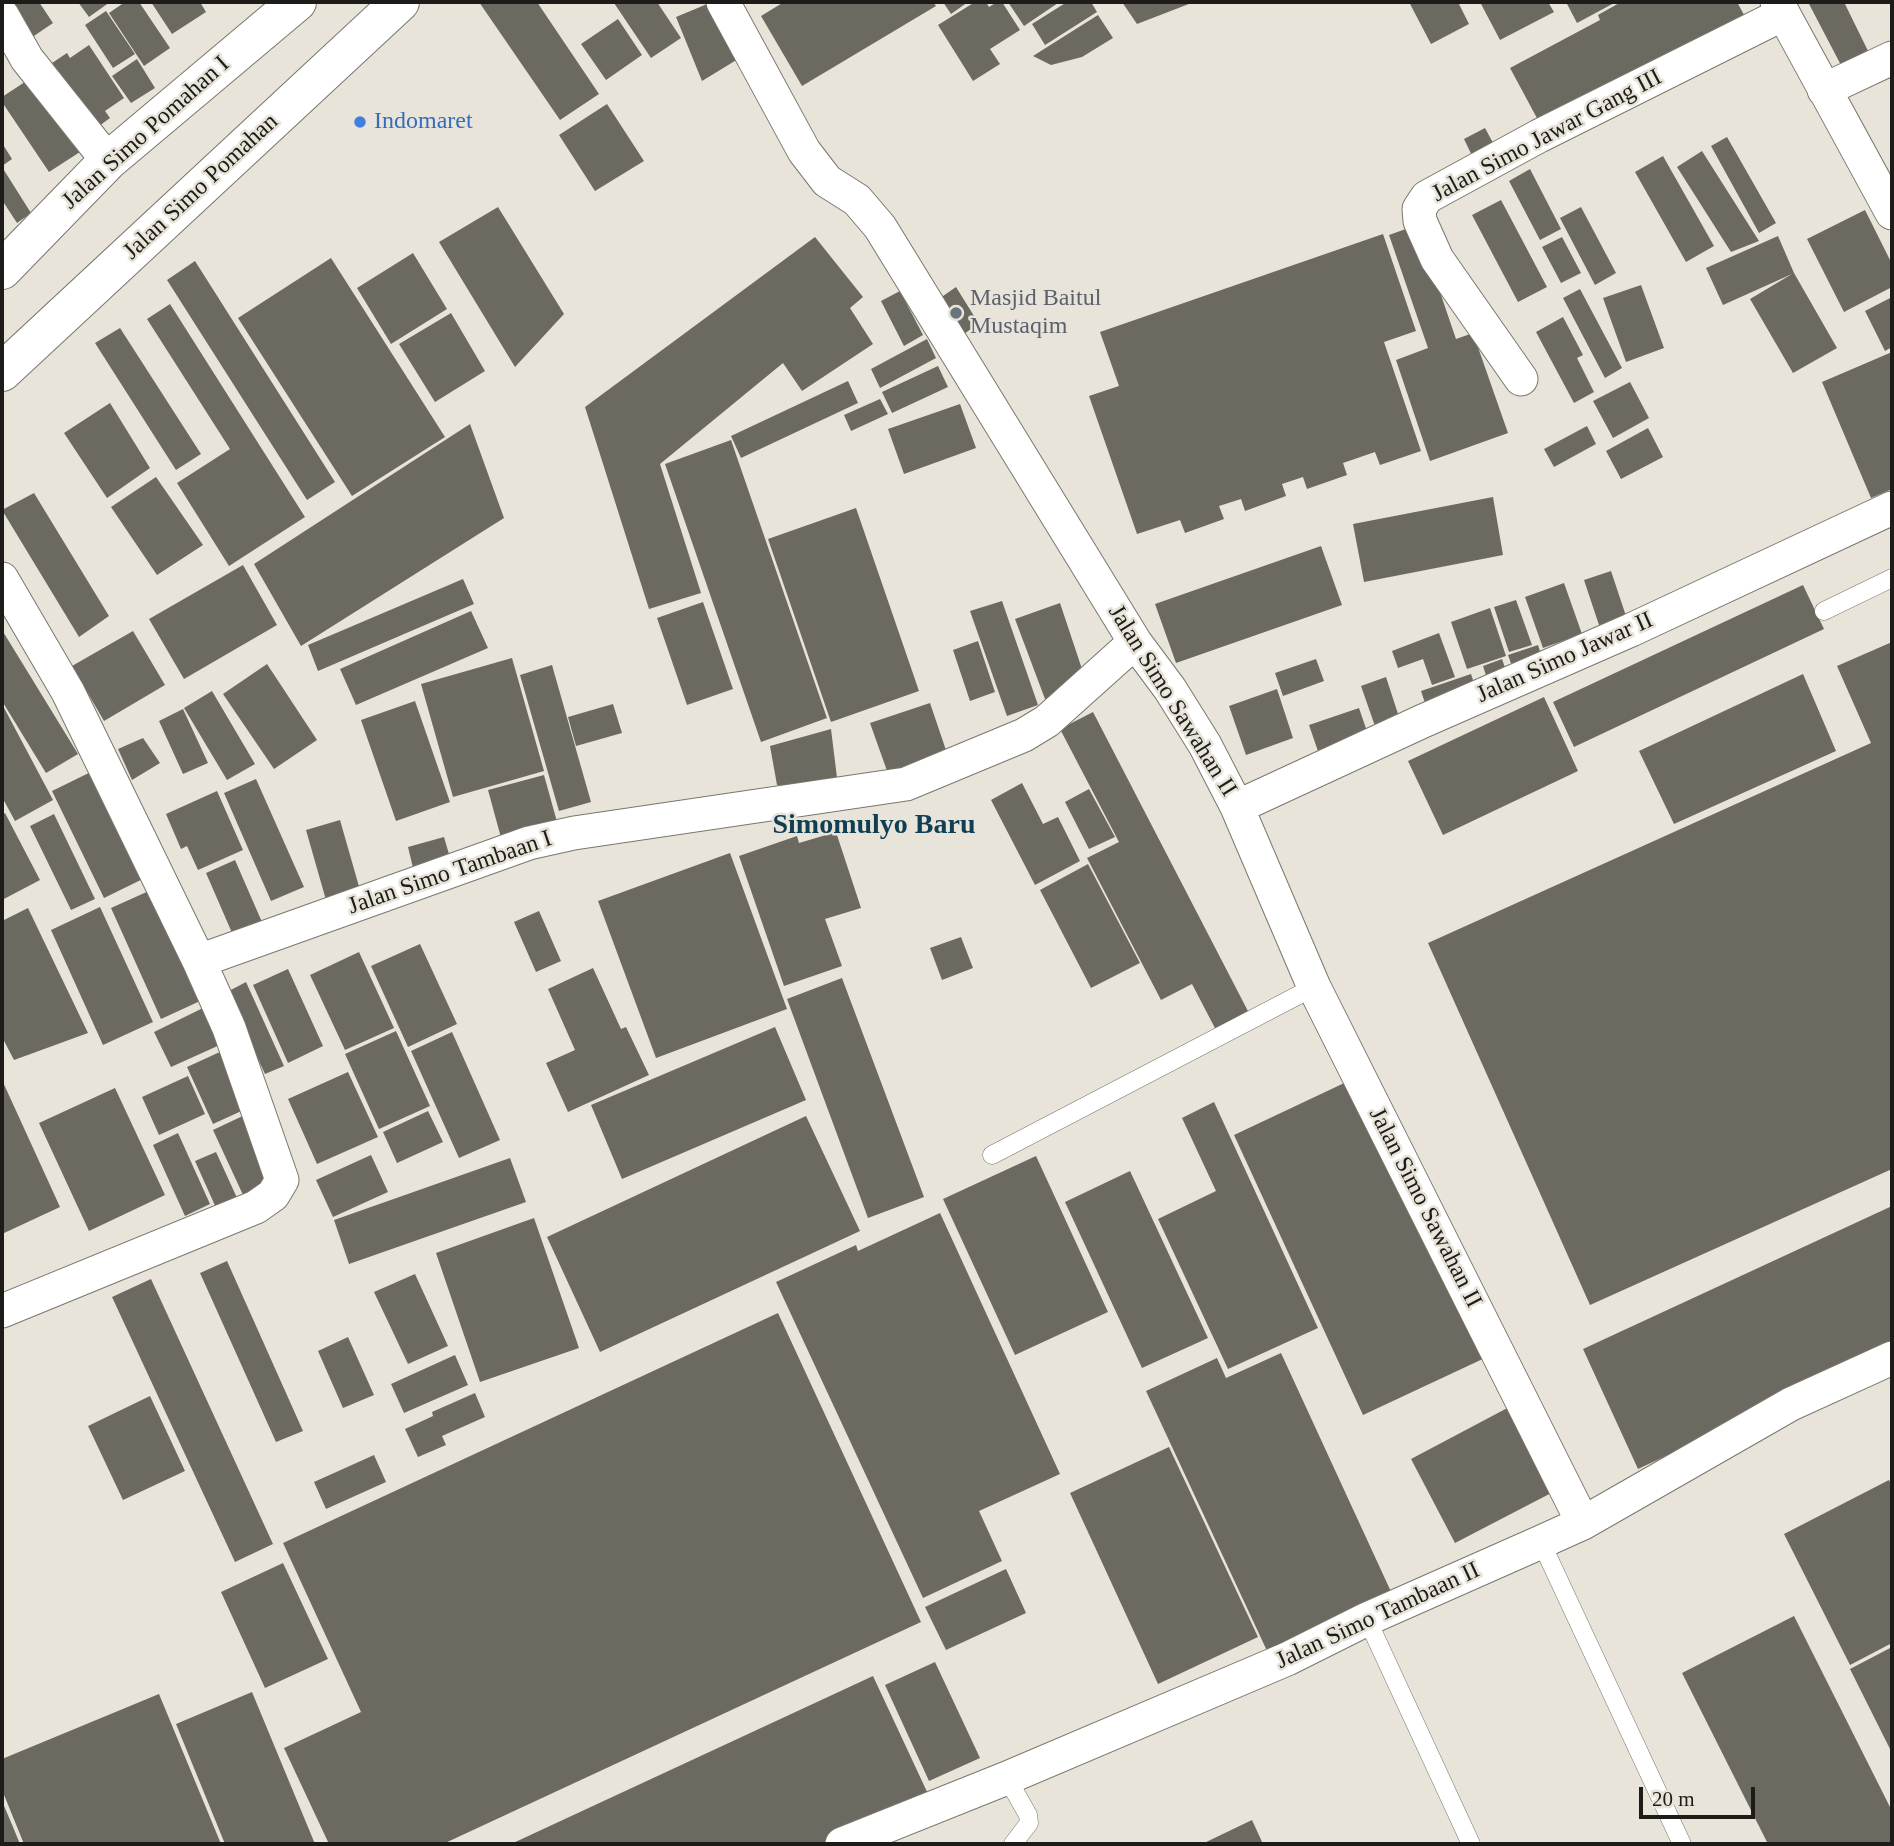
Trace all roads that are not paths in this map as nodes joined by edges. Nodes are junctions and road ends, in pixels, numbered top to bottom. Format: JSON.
{"nodes":[{"id":1,"x":297,"y":2,"type":"edge"},
{"id":2,"x":400,"y":2,"type":"edge"},
{"id":3,"x":723,"y":2,"type":"edge"},
{"id":4,"x":1780,"y":8,"type":"edge"},
{"id":5,"x":2,"y":15,"type":"edge"},
{"id":6,"x":1892,"y":58,"type":"edge"},
{"id":7,"x":1825,"y":90,"type":"junction"},
{"id":8,"x":108,"y":162,"type":"junction"},
{"id":9,"x":1892,"y":213,"type":"edge"},
{"id":10,"x":2,"y":270,"type":"edge"},
{"id":11,"x":2,"y":372,"type":"edge"},
{"id":12,"x":1521,"y":379,"type":"dead end"},
{"id":13,"x":1892,"y":508,"type":"edge"},
{"id":14,"x":2,"y":579,"type":"edge"},
{"id":15,"x":1892,"y":579,"type":"edge"},
{"id":16,"x":1824,"y":611,"type":"dead end"},
{"id":17,"x":1135,"y":642,"type":"junction"},
{"id":18,"x":1237,"y":807,"type":"junction"},
{"id":19,"x":199,"y":961,"type":"junction"},
{"id":20,"x":1314,"y":987,"type":"junction"},
{"id":21,"x":992,"y":1155,"type":"dead end"},
{"id":22,"x":2,"y":1311,"type":"edge"},
{"id":23,"x":1892,"y":1357,"type":"edge"},
{"id":24,"x":1583,"y":1523,"type":"junction"},
{"id":25,"x":1541,"y":1542,"type":"junction"},
{"id":26,"x":1367,"y":1619,"type":"junction"},
{"id":27,"x":1007,"y":1778,"type":"junction"},
{"id":28,"x":881,"y":1838,"type":"edge"},
{"id":29,"x":845,"y":1843,"type":"edge"},
{"id":30,"x":1013,"y":1844,"type":"edge"},
{"id":31,"x":1471,"y":1844,"type":"edge"},
{"id":32,"x":1682,"y":1844,"type":"edge"}],
"edges":[{"from":1,"to":8,"type":"main road","name":"Jalan Simo Pomahan I"},
{"from":2,"to":11,"type":"main road","name":"Jalan Simo Pomahan"},
{"from":3,"to":17,"type":"street","name":"Jalan Simo Sawahan II"},
{"from":4,"to":7,"type":"street"},
{"from":4,"to":12,"type":"street","name":"Jalan Simo Jawar Gang III"},
{"from":5,"to":8,"type":"street"},
{"from":6,"to":7,"type":"street"},
{"from":7,"to":9,"type":"street"},
{"from":8,"to":10,"type":"main road","name":"Jalan Simo Pomahan I"},
{"from":13,"to":18,"type":"street","name":"Jalan Simo Jawar II"},
{"from":14,"to":19,"type":"street"},
{"from":15,"to":16,"type":"lane"},
{"from":17,"to":18,"type":"street","name":"Jalan Simo Sawahan II"},
{"from":17,"to":19,"type":"street","name":"Jalan Simo Tambaan I"},
{"from":18,"to":20,"type":"street","name":"Jalan Simo Sawahan II"},
{"from":19,"to":22,"type":"street"},
{"from":20,"to":21,"type":"lane"},
{"from":20,"to":24,"type":"street","name":"Jalan Simo Sawahan II"},
{"from":23,"to":24,"type":"street","name":"Jalan Simo Tambaan II"},
{"from":24,"to":25,"type":"street","name":"Jalan Simo Tambaan II"},
{"from":25,"to":26,"type":"street","name":"Jalan Simo Tambaan II"},
{"from":25,"to":32,"type":"lane"},
{"from":26,"to":27,"type":"street","name":"Jalan Simo Tambaan II"},
{"from":26,"to":31,"type":"lane"},
{"from":27,"to":28,"type":"street","name":"Jalan Simo Tambaan II"},
{"from":27,"to":30,"type":"lane"},
{"from":28,"to":29,"type":"street","name":"Jalan Simo Tambaan II"}]}
